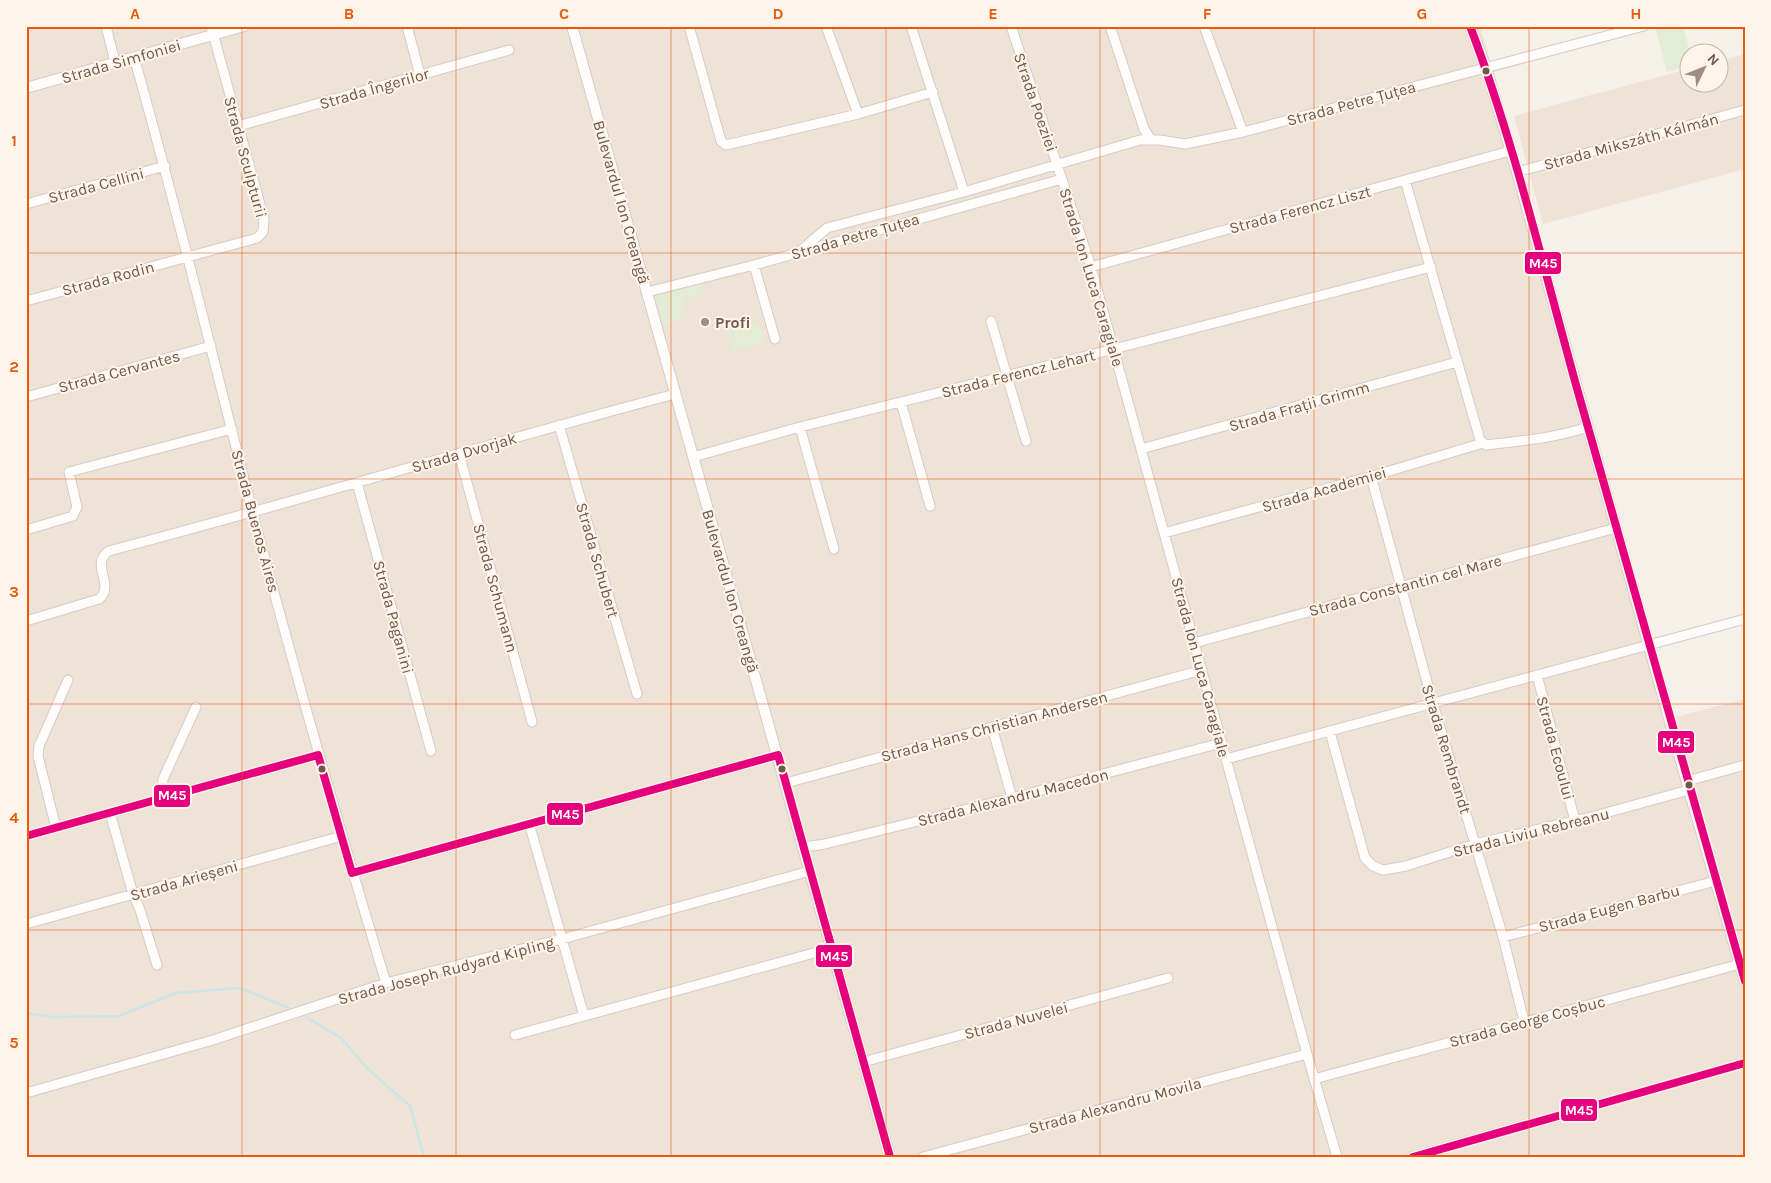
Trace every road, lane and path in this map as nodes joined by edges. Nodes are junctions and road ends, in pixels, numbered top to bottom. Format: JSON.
{"nodes":[{"id":1,"x":106,"y":26,"type":"edge"},
{"id":2,"x":244,"y":26,"type":"edge"},
{"id":3,"x":407,"y":26,"type":"edge"},
{"id":4,"x":572,"y":26,"type":"edge"},
{"id":5,"x":689,"y":26,"type":"edge"},
{"id":6,"x":826,"y":26,"type":"edge"},
{"id":7,"x":911,"y":26,"type":"edge"},
{"id":8,"x":1010,"y":26,"type":"edge"},
{"id":9,"x":1110,"y":26,"type":"edge"},
{"id":10,"x":1204,"y":26,"type":"edge"},
{"id":11,"x":1470,"y":26,"type":"edge"},
{"id":12,"x":1644,"y":26,"type":"edge"},
{"id":13,"x":212,"y":31,"type":"edge"},
{"id":14,"x":509,"y":50,"type":"dead end"},
{"id":15,"x":134,"y":57,"type":"junction"},
{"id":16,"x":115,"y":62,"type":"junction"},
{"id":17,"x":1486,"y":68,"type":"junction"},
{"id":18,"x":420,"y":75,"type":"junction"},
{"id":19,"x":26,"y":88,"type":"edge"},
{"id":20,"x":933,"y":92,"type":"junction"},
{"id":21,"x":1745,"y":110,"type":"edge"},
{"id":22,"x":858,"y":114,"type":"junction"},
{"id":23,"x":238,"y":126,"type":"junction"},
{"id":24,"x":1243,"y":132,"type":"junction"},
{"id":25,"x":1151,"y":140,"type":"junction"},
{"id":26,"x":1510,"y":151,"type":"junction"},
{"id":27,"x":1058,"y":164,"type":"junction"},
{"id":28,"x":165,"y":166,"type":"junction"},
{"id":29,"x":1517,"y":172,"type":"junction"},
{"id":30,"x":1062,"y":179,"type":"junction"},
{"id":31,"x":1405,"y":180,"type":"junction"},
{"id":32,"x":959,"y":194,"type":"junction"},
{"id":33,"x":26,"y":204,"type":"edge"},
{"id":34,"x":958,"y":207,"type":"junction"},
{"id":35,"x":799,"y":252,"type":"junction"},
{"id":36,"x":189,"y":256,"type":"junction"},
{"id":37,"x":754,"y":265,"type":"junction"},
{"id":38,"x":1091,"y":266,"type":"junction"},
{"id":39,"x":1430,"y":266,"type":"junction"},
{"id":40,"x":648,"y":292,"type":"junction"},
{"id":41,"x":26,"y":301,"type":"edge"},
{"id":42,"x":991,"y":321,"type":"dead end"},
{"id":43,"x":774,"y":339,"type":"dead end"},
{"id":44,"x":212,"y":346,"type":"junction"},
{"id":45,"x":1114,"y":350,"type":"junction"},
{"id":46,"x":1457,"y":362,"type":"junction"},
{"id":47,"x":1006,"y":375,"type":"junction"},
{"id":48,"x":676,"y":394,"type":"junction"},
{"id":49,"x":26,"y":396,"type":"edge"},
{"id":50,"x":901,"y":402,"type":"junction"},
{"id":51,"x":559,"y":425,"type":"junction"},
{"id":52,"x":800,"y":427,"type":"junction"},
{"id":53,"x":1588,"y":428,"type":"junction"},
{"id":54,"x":232,"y":429,"type":"junction"},
{"id":55,"x":1026,"y":442,"type":"dead end"},
{"id":56,"x":1483,"y":443,"type":"junction"},
{"id":57,"x":1141,"y":449,"type":"junction"},
{"id":58,"x":459,"y":454,"type":"junction"},
{"id":59,"x":693,"y":457,"type":"junction"},
{"id":60,"x":1370,"y":476,"type":"junction"},
{"id":61,"x":357,"y":483,"type":"junction"},
{"id":62,"x":930,"y":506,"type":"dead end"},
{"id":63,"x":253,"y":513,"type":"junction"},
{"id":64,"x":1616,"y":528,"type":"junction"},
{"id":65,"x":26,"y":530,"type":"edge"},
{"id":66,"x":1164,"y":533,"type":"junction"},
{"id":67,"x":834,"y":549,"type":"dead end"},
{"id":68,"x":1401,"y":586,"type":"junction"},
{"id":69,"x":1745,"y":619,"type":"edge"},
{"id":70,"x":26,"y":621,"type":"edge"},
{"id":71,"x":1194,"y":643,"type":"junction"},
{"id":72,"x":1650,"y":644,"type":"junction"},
{"id":73,"x":1202,"y":670,"type":"junction"},
{"id":74,"x":1537,"y":675,"type":"junction"},
{"id":75,"x":68,"y":680,"type":"dead end"},
{"id":76,"x":637,"y":694,"type":"dead end"},
{"id":77,"x":1433,"y":704,"type":"junction"},
{"id":78,"x":196,"y":707,"type":"dead end"},
{"id":79,"x":532,"y":722,"type":"dead end"},
{"id":80,"x":992,"y":727,"type":"junction"},
{"id":81,"x":1330,"y":732,"type":"junction"},
{"id":82,"x":1222,"y":743,"type":"junction"},
{"id":83,"x":431,"y":751,"type":"dead end"},
{"id":84,"x":318,"y":755,"type":"junction"},
{"id":85,"x":778,"y":755,"type":"junction"},
{"id":86,"x":1226,"y":759,"type":"junction"},
{"id":87,"x":1745,"y":765,"type":"edge"},
{"id":88,"x":786,"y":783,"type":"junction"},
{"id":89,"x":1688,"y":786,"type":"junction"},
{"id":90,"x":1012,"y":798,"type":"junction"},
{"id":91,"x":161,"y":799,"type":"junction"},
{"id":92,"x":110,"y":813,"type":"junction"},
{"id":93,"x":1575,"y":821,"type":"junction"},
{"id":94,"x":529,"y":823,"type":"junction"},
{"id":95,"x":56,"y":828,"type":"junction"},
{"id":96,"x":26,"y":836,"type":"edge"},
{"id":97,"x":342,"y":836,"type":"junction"},
{"id":98,"x":1475,"y":844,"type":"junction"},
{"id":99,"x":804,"y":847,"type":"junction"},
{"id":100,"x":810,"y":871,"type":"junction"},
{"id":101,"x":352,"y":873,"type":"junction"},
{"id":102,"x":1716,"y":880,"type":"junction"},
{"id":103,"x":133,"y":894,"type":"junction"},
{"id":104,"x":26,"y":924,"type":"edge"},
{"id":105,"x":1503,"y":937,"type":"junction"},
{"id":106,"x":562,"y":939,"type":"junction"},
{"id":107,"x":832,"y":948,"type":"junction"},
{"id":108,"x":1740,"y":964,"type":"junction"},
{"id":109,"x":157,"y":965,"type":"dead end"},
{"id":110,"x":1168,"y":978,"type":"dead end"},
{"id":111,"x":1745,"y":982,"type":"edge"},
{"id":112,"x":386,"y":983,"type":"junction"},
{"id":113,"x":584,"y":1016,"type":"junction"},
{"id":114,"x":1524,"y":1021,"type":"junction"},
{"id":115,"x":515,"y":1035,"type":"dead end"},
{"id":116,"x":1307,"y":1054,"type":"junction"},
{"id":117,"x":864,"y":1062,"type":"junction"},
{"id":118,"x":1745,"y":1063,"type":"edge"},
{"id":119,"x":1314,"y":1078,"type":"junction"},
{"id":120,"x":26,"y":1093,"type":"edge"},
{"id":121,"x":890,"y":1157,"type":"edge"},
{"id":122,"x":923,"y":1157,"type":"edge"},
{"id":123,"x":1337,"y":1157,"type":"edge"},
{"id":124,"x":1412,"y":1157,"type":"edge"}],
"edges":[{"from":1,"to":16,"type":"street"},
{"from":2,"to":13,"type":"street","name":"Strada Simfoniei"},
{"from":3,"to":18,"type":"street"},
{"from":4,"to":40,"type":"street","name":"Bulevardul Ion Creangă"},
{"from":5,"to":22,"type":"street"},
{"from":6,"to":22,"type":"street"},
{"from":7,"to":20,"type":"street"},
{"from":8,"to":27,"type":"street","name":"Strada Poeziei"},
{"from":9,"to":25,"type":"street"},
{"from":10,"to":24,"type":"street"},
{"from":11,"to":17,"type":"street"},
{"from":12,"to":17,"type":"street","name":"Strada Petre Țuțea"},
{"from":13,"to":15,"type":"street","name":"Strada Simfoniei"},
{"from":13,"to":23,"type":"street","name":"Strada Sculpturii"},
{"from":14,"to":18,"type":"street","name":"Strada Îngerilor"},
{"from":15,"to":16,"type":"street","name":"Strada Simfoniei"},
{"from":15,"to":28,"type":"street","name":"Strada Buenos Aires"},
{"from":16,"to":19,"type":"street","name":"Strada Simfoniei"},
{"from":17,"to":24,"type":"street","name":"Strada Petre Țuțea"},
{"from":17,"to":26,"type":"street"},
{"from":18,"to":23,"type":"street","name":"Strada Îngerilor"},
{"from":20,"to":22,"type":"street"},
{"from":20,"to":32,"type":"street"},
{"from":21,"to":29,"type":"street","name":"Strada Mikszáth Kálmán"},
{"from":23,"to":36,"type":"street","name":"Strada Sculpturii"},
{"from":24,"to":25,"type":"street","name":"Strada Petre Țuțea"},
{"from":25,"to":27,"type":"street","name":"Strada Petre Țuțea"},
{"from":26,"to":29,"type":"street"},
{"from":26,"to":31,"type":"street","name":"Strada Ferencz Liszt"},
{"from":27,"to":30,"type":"street","name":"Strada Poeziei"},
{"from":27,"to":32,"type":"street","name":"Strada Petre Țuțea"},
{"from":28,"to":33,"type":"street","name":"Strada Cellini"},
{"from":28,"to":36,"type":"street","name":"Strada Buenos Aires"},
{"from":29,"to":53,"type":"street"},
{"from":30,"to":34,"type":"street","name":"Strada Petre Țuțea"},
{"from":30,"to":38,"type":"street","name":"Strada Ion Luca Caragiale"},
{"from":31,"to":38,"type":"street","name":"Strada Ferencz Liszt"},
{"from":31,"to":39,"type":"street"},
{"from":32,"to":34,"type":"street"},
{"from":32,"to":35,"type":"street","name":"Strada Petre Țuțea"},
{"from":34,"to":35,"type":"street","name":"Strada Petre Țuțea"},
{"from":35,"to":37,"type":"street","name":"Strada Petre Țuțea"},
{"from":36,"to":41,"type":"street","name":"Strada Rodin"},
{"from":36,"to":44,"type":"street","name":"Strada Buenos Aires"},
{"from":37,"to":40,"type":"street","name":"Strada Petre Țuțea"},
{"from":37,"to":43,"type":"street"},
{"from":38,"to":45,"type":"street","name":"Strada Ion Luca Caragiale"},
{"from":39,"to":45,"type":"street","name":"Strada Ferencz Lehart"},
{"from":39,"to":46,"type":"street"},
{"from":40,"to":48,"type":"street","name":"Bulevardul Ion Creangă"},
{"from":42,"to":47,"type":"street"},
{"from":44,"to":49,"type":"street","name":"Strada Cervantes"},
{"from":44,"to":54,"type":"street","name":"Strada Buenos Aires"},
{"from":45,"to":47,"type":"street","name":"Strada Ferencz Lehart"},
{"from":45,"to":57,"type":"street","name":"Strada Ion Luca Caragiale"},
{"from":46,"to":56,"type":"street"},
{"from":46,"to":57,"type":"street","name":"Strada Frații Grimm"},
{"from":47,"to":50,"type":"street","name":"Strada Ferencz Lehart"},
{"from":47,"to":55,"type":"street"},
{"from":48,"to":51,"type":"street","name":"Strada Dvorjak"},
{"from":48,"to":59,"type":"street","name":"Bulevardul Ion Creangă"},
{"from":50,"to":52,"type":"street","name":"Strada Ferencz Lehart"},
{"from":50,"to":62,"type":"street"},
{"from":51,"to":58,"type":"street","name":"Strada Dvorjak"},
{"from":51,"to":76,"type":"street","name":"Strada Schubert"},
{"from":52,"to":59,"type":"street","name":"Strada Ferencz Lehart"},
{"from":52,"to":67,"type":"street"},
{"from":53,"to":56,"type":"street","name":"Strada Academiei"},
{"from":53,"to":64,"type":"street"},
{"from":54,"to":63,"type":"street","name":"Strada Buenos Aires"},
{"from":54,"to":65,"type":"street"},
{"from":56,"to":60,"type":"street","name":"Strada Academiei"},
{"from":57,"to":66,"type":"street","name":"Strada Ion Luca Caragiale"},
{"from":58,"to":61,"type":"street","name":"Strada Dvorjak"},
{"from":58,"to":79,"type":"street","name":"Strada Schumann"},
{"from":59,"to":85,"type":"street","name":"Bulevardul Ion Creangă"},
{"from":60,"to":66,"type":"street","name":"Strada Academiei"},
{"from":60,"to":68,"type":"street","name":"Strada Rembrandt"},
{"from":61,"to":63,"type":"street","name":"Strada Dvorjak"},
{"from":61,"to":83,"type":"street","name":"Strada Paganini"},
{"from":63,"to":70,"type":"street","name":"Strada Dvorjak"},
{"from":63,"to":84,"type":"street","name":"Strada Buenos Aires"},
{"from":64,"to":68,"type":"street","name":"Strada Constantin cel Mare"},
{"from":64,"to":72,"type":"street"},
{"from":66,"to":71,"type":"street","name":"Strada Ion Luca Caragiale"},
{"from":68,"to":71,"type":"street","name":"Strada Constantin cel Mare"},
{"from":68,"to":77,"type":"street","name":"Strada Rembrandt"},
{"from":69,"to":72,"type":"street"},
{"from":71,"to":73,"type":"street","name":"Strada Ion Luca Caragiale"},
{"from":72,"to":74,"type":"street"},
{"from":72,"to":89,"type":"street"},
{"from":73,"to":80,"type":"street","name":"Strada Hans Christian Andersen"},
{"from":73,"to":82,"type":"street","name":"Strada Ion Luca Caragiale"},
{"from":74,"to":77,"type":"street"},
{"from":74,"to":93,"type":"street","name":"Strada Ecoului"},
{"from":75,"to":95,"type":"street"},
{"from":77,"to":81,"type":"street"},
{"from":77,"to":98,"type":"street","name":"Strada Rembrandt"},
{"from":78,"to":91,"type":"street"},
{"from":80,"to":88,"type":"street","name":"Strada Hans Christian Andersen"},
{"from":80,"to":90,"type":"street"},
{"from":81,"to":86,"type":"street"},
{"from":81,"to":98,"type":"street","name":"Strada Liviu Rebreanu"},
{"from":82,"to":86,"type":"street","name":"Strada Ion Luca Caragiale"},
{"from":82,"to":90,"type":"street","name":"Strada Alexandru Macedon"},
{"from":84,"to":91,"type":"street"},
{"from":84,"to":97,"type":"street","name":"Strada Buenos Aires"},
{"from":85,"to":88,"type":"street","name":"Bulevardul Ion Creangă"},
{"from":85,"to":94,"type":"street"},
{"from":86,"to":116,"type":"street","name":"Strada Ion Luca Caragiale"},
{"from":87,"to":89,"type":"street","name":"Strada Liviu Rebreanu"},
{"from":88,"to":99,"type":"street","name":"Bulevardul Ion Creangă"},
{"from":89,"to":93,"type":"street","name":"Strada Liviu Rebreanu"},
{"from":89,"to":102,"type":"street"},
{"from":90,"to":99,"type":"street","name":"Strada Alexandru Macedon"},
{"from":91,"to":92,"type":"street"},
{"from":92,"to":95,"type":"street"},
{"from":92,"to":103,"type":"street"},
{"from":93,"to":98,"type":"street","name":"Strada Liviu Rebreanu"},
{"from":94,"to":101,"type":"street"},
{"from":94,"to":106,"type":"street"},
{"from":95,"to":96,"type":"street"},
{"from":97,"to":101,"type":"street","name":"Strada Buenos Aires"},
{"from":97,"to":103,"type":"street","name":"Strada Arieșeni"},
{"from":98,"to":105,"type":"street","name":"Strada Rembrandt"},
{"from":99,"to":100,"type":"street","name":"Bulevardul Ion Creangă"},
{"from":100,"to":106,"type":"street","name":"Strada Joseph Rudyard Kipling"},
{"from":100,"to":107,"type":"street","name":"Bulevardul Ion Creangă"},
{"from":101,"to":112,"type":"street","name":"Strada Buenos Aires"},
{"from":102,"to":105,"type":"street","name":"Strada Eugen Barbu"},
{"from":102,"to":108,"type":"street"},
{"from":103,"to":104,"type":"street","name":"Strada Arieșeni"},
{"from":103,"to":109,"type":"street"},
{"from":105,"to":114,"type":"street","name":"Strada Rembrandt"},
{"from":106,"to":112,"type":"street","name":"Strada Joseph Rudyard Kipling"},
{"from":106,"to":113,"type":"street"},
{"from":107,"to":113,"type":"street"},
{"from":107,"to":117,"type":"street","name":"Bulevardul Ion Creangă"},
{"from":108,"to":111,"type":"street"},
{"from":108,"to":114,"type":"street","name":"Strada George Coșbuc"},
{"from":110,"to":117,"type":"street","name":"Strada Nuvelei"},
{"from":112,"to":120,"type":"street","name":"Strada Joseph Rudyard Kipling"},
{"from":113,"to":115,"type":"street"},
{"from":114,"to":119,"type":"street","name":"Strada George Coșbuc"},
{"from":116,"to":119,"type":"street","name":"Strada Ion Luca Caragiale"},
{"from":116,"to":122,"type":"street","name":"Strada Alexandru Movila"},
{"from":117,"to":121,"type":"street","name":"Bulevardul Ion Creangă"},
{"from":118,"to":124,"type":"street"},
{"from":119,"to":123,"type":"street","name":"Strada Ion Luca Caragiale"}]}
